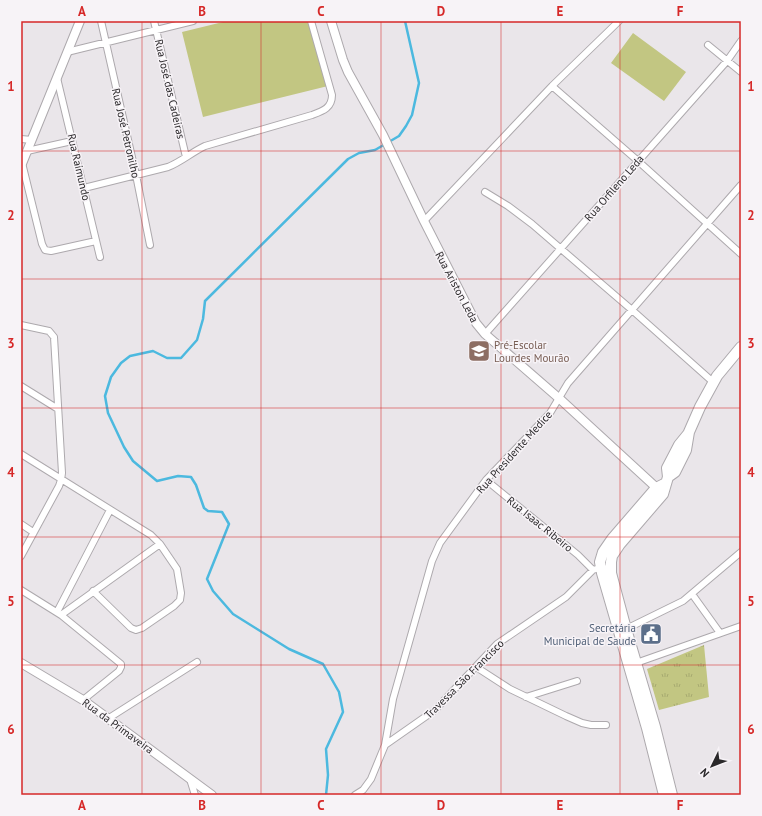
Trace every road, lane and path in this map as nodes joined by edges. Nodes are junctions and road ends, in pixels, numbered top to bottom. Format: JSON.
{"nodes":[{"id":1,"x":80,"y":21,"type":"edge"},
{"id":2,"x":101,"y":21,"type":"edge"},
{"id":3,"x":154,"y":21,"type":"edge"},
{"id":4,"x":193,"y":21,"type":"edge"},
{"id":5,"x":311,"y":21,"type":"edge"},
{"id":6,"x":331,"y":21,"type":"edge"},
{"id":7,"x":619,"y":21,"type":"edge"},
{"id":8,"x":156,"y":31,"type":"junction"},
{"id":9,"x":741,"y":41,"type":"edge"},
{"id":10,"x":106,"y":43,"type":"junction"},
{"id":11,"x":708,"y":45,"type":"dead end"},
{"id":12,"x":68,"y":52,"type":"junction"},
{"id":13,"x":727,"y":61,"type":"junction"},
{"id":14,"x":741,"y":72,"type":"edge"},
{"id":15,"x":57,"y":78,"type":"junction"},
{"id":16,"x":552,"y":86,"type":"junction"},
{"id":17,"x":21,"y":139,"type":"edge"},
{"id":18,"x":32,"y":140,"type":"junction"},
{"id":19,"x":72,"y":140,"type":"junction"},
{"id":20,"x":27,"y":151,"type":"junction"},
{"id":21,"x":186,"y":157,"type":"junction"},
{"id":22,"x":638,"y":161,"type":"junction"},
{"id":23,"x":22,"y":164,"type":"edge"},
{"id":24,"x":136,"y":175,"type":"junction"},
{"id":25,"x":741,"y":185,"type":"edge"},
{"id":26,"x":84,"y":188,"type":"junction"},
{"id":27,"x":485,"y":192,"type":"dead end"},
{"id":28,"x":424,"y":222,"type":"junction"},
{"id":29,"x":708,"y":223,"type":"junction"},
{"id":30,"x":96,"y":241,"type":"junction"},
{"id":31,"x":150,"y":245,"type":"dead end"},
{"id":32,"x":560,"y":249,"type":"junction"},
{"id":33,"x":741,"y":254,"type":"edge"},
{"id":34,"x":100,"y":257,"type":"dead end"},
{"id":35,"x":632,"y":310,"type":"junction"},
{"id":36,"x":21,"y":325,"type":"edge"},
{"id":37,"x":485,"y":334,"type":"junction"},
{"id":38,"x":741,"y":347,"type":"edge"},
{"id":39,"x":713,"y":382,"type":"junction"},
{"id":40,"x":21,"y":386,"type":"edge"},
{"id":41,"x":559,"y":398,"type":"junction"},
{"id":42,"x":58,"y":409,"type":"junction"},
{"id":43,"x":21,"y":454,"type":"edge"},
{"id":44,"x":61,"y":480,"type":"junction"},
{"id":45,"x":486,"y":480,"type":"junction"},
{"id":46,"x":660,"y":491,"type":"junction"},
{"id":47,"x":110,"y":510,"type":"junction"},
{"id":48,"x":21,"y":524,"type":"edge"},
{"id":49,"x":33,"y":532,"type":"junction"},
{"id":50,"x":160,"y":544,"type":"junction"},
{"id":51,"x":741,"y":552,"type":"edge"},
{"id":52,"x":21,"y":556,"type":"edge"},
{"id":53,"x":601,"y":566,"type":"junction"},
{"id":54,"x":21,"y":590,"type":"edge"},
{"id":55,"x":93,"y":591,"type":"junction"},
{"id":56,"x":692,"y":594,"type":"junction"},
{"id":57,"x":59,"y":613,"type":"junction"},
{"id":58,"x":741,"y":626,"type":"edge"},
{"id":59,"x":626,"y":629,"type":"junction"},
{"id":60,"x":720,"y":633,"type":"junction"},
{"id":61,"x":197,"y":662,"type":"dead end"},
{"id":62,"x":21,"y":663,"type":"edge"},
{"id":63,"x":636,"y":663,"type":"junction"},
{"id":64,"x":476,"y":667,"type":"junction"},
{"id":65,"x":577,"y":681,"type":"dead end"},
{"id":66,"x":526,"y":697,"type":"junction"},
{"id":67,"x":84,"y":700,"type":"junction"},
{"id":68,"x":109,"y":718,"type":"junction"},
{"id":69,"x":606,"y":725,"type":"dead end"},
{"id":70,"x":385,"y":745,"type":"junction"},
{"id":71,"x":658,"y":757,"type":"junction"},
{"id":72,"x":190,"y":779,"type":"junction"},
{"id":73,"x":195,"y":795,"type":"edge"},
{"id":74,"x":212,"y":795,"type":"edge"},
{"id":75,"x":355,"y":795,"type":"edge"},
{"id":76,"x":664,"y":795,"type":"edge"},
{"id":77,"x":672,"y":795,"type":"edge"}],
"edges":[{"from":1,"to":12,"type":"street"},
{"from":2,"to":10,"type":"street","name":"Rua José Petronilho"},
{"from":3,"to":8,"type":"street","name":"Rua José das Cadeiras"},
{"from":4,"to":8,"type":"street"},
{"from":5,"to":21,"type":"street"},
{"from":6,"to":28,"type":"street","name":"Rua Ariston Leda"},
{"from":7,"to":16,"type":"street"},
{"from":8,"to":10,"type":"street"},
{"from":8,"to":21,"type":"street","name":"Rua José das Cadeiras"},
{"from":9,"to":13,"type":"street","name":"Rua Orfileno Leda"},
{"from":10,"to":12,"type":"street"},
{"from":10,"to":24,"type":"street","name":"Rua José Petronilho"},
{"from":11,"to":13,"type":"street"},
{"from":12,"to":15,"type":"street"},
{"from":13,"to":14,"type":"street"},
{"from":13,"to":22,"type":"street","name":"Rua Orfileno Leda"},
{"from":15,"to":18,"type":"street"},
{"from":15,"to":19,"type":"street","name":"Rua Raimundo"},
{"from":16,"to":22,"type":"street"},
{"from":16,"to":28,"type":"street"},
{"from":17,"to":18,"type":"street"},
{"from":18,"to":20,"type":"street"},
{"from":19,"to":20,"type":"street"},
{"from":19,"to":26,"type":"street","name":"Rua Raimundo"},
{"from":20,"to":23,"type":"street"},
{"from":21,"to":24,"type":"street"},
{"from":22,"to":29,"type":"street"},
{"from":22,"to":32,"type":"street","name":"Rua Orfileno Leda"},
{"from":23,"to":30,"type":"street"},
{"from":24,"to":26,"type":"street"},
{"from":24,"to":31,"type":"street","name":"Rua José Petronilho"},
{"from":25,"to":29,"type":"street","name":"Rua Presidente Medice"},
{"from":26,"to":30,"type":"street","name":"Rua Raimundo"},
{"from":27,"to":32,"type":"street"},
{"from":28,"to":37,"type":"street","name":"Rua Ariston Leda"},
{"from":29,"to":33,"type":"street"},
{"from":29,"to":35,"type":"street","name":"Rua Presidente Medice"},
{"from":30,"to":34,"type":"street","name":"Rua Raimundo"},
{"from":32,"to":35,"type":"street"},
{"from":32,"to":37,"type":"street","name":"Rua Orfileno Leda"},
{"from":35,"to":39,"type":"street"},
{"from":35,"to":41,"type":"street","name":"Rua Presidente Medice"},
{"from":36,"to":42,"type":"street"},
{"from":37,"to":41,"type":"street","name":"Rua Ariston Leda"},
{"from":38,"to":39,"type":"main road"},
{"from":39,"to":46,"type":"main road"},
{"from":40,"to":42,"type":"street"},
{"from":41,"to":45,"type":"street","name":"Rua Presidente Medice"},
{"from":41,"to":46,"type":"street","name":"Rua Ariston Leda"},
{"from":42,"to":44,"type":"street"},
{"from":43,"to":44,"type":"street"},
{"from":44,"to":47,"type":"street"},
{"from":44,"to":49,"type":"street"},
{"from":45,"to":53,"type":"street","name":"Rua Isaac Ribeiro"},
{"from":45,"to":70,"type":"street","name":"Rua Presidente Medice"},
{"from":46,"to":53,"type":"main road"},
{"from":47,"to":50,"type":"street"},
{"from":47,"to":57,"type":"street"},
{"from":48,"to":49,"type":"street"},
{"from":49,"to":52,"type":"street"},
{"from":50,"to":55,"type":"street"},
{"from":50,"to":55,"type":"street"},
{"from":51,"to":56,"type":"street"},
{"from":53,"to":59,"type":"main road"},
{"from":53,"to":64,"type":"street","name":"Travessa São Francisco"},
{"from":53,"to":71,"type":"main road"},
{"from":54,"to":57,"type":"street"},
{"from":55,"to":57,"type":"street"},
{"from":56,"to":59,"type":"street"},
{"from":56,"to":60,"type":"street"},
{"from":57,"to":67,"type":"street"},
{"from":58,"to":60,"type":"street"},
{"from":59,"to":63,"type":"main road"},
{"from":60,"to":63,"type":"street"},
{"from":61,"to":68,"type":"street"},
{"from":62,"to":67,"type":"street","name":"Rua da Primaveira"},
{"from":63,"to":71,"type":"main road"},
{"from":64,"to":66,"type":"street"},
{"from":64,"to":70,"type":"street","name":"Travessa São Francisco"},
{"from":65,"to":66,"type":"street"},
{"from":66,"to":69,"type":"street"},
{"from":67,"to":68,"type":"street","name":"Rua da Primaveira"},
{"from":68,"to":72,"type":"street","name":"Rua da Primaveira"},
{"from":70,"to":75,"type":"street"},
{"from":71,"to":76,"type":"main road"},
{"from":71,"to":77,"type":"main road"},
{"from":72,"to":73,"type":"street"},
{"from":72,"to":74,"type":"street","name":"Rua da Primaveira"}]}
